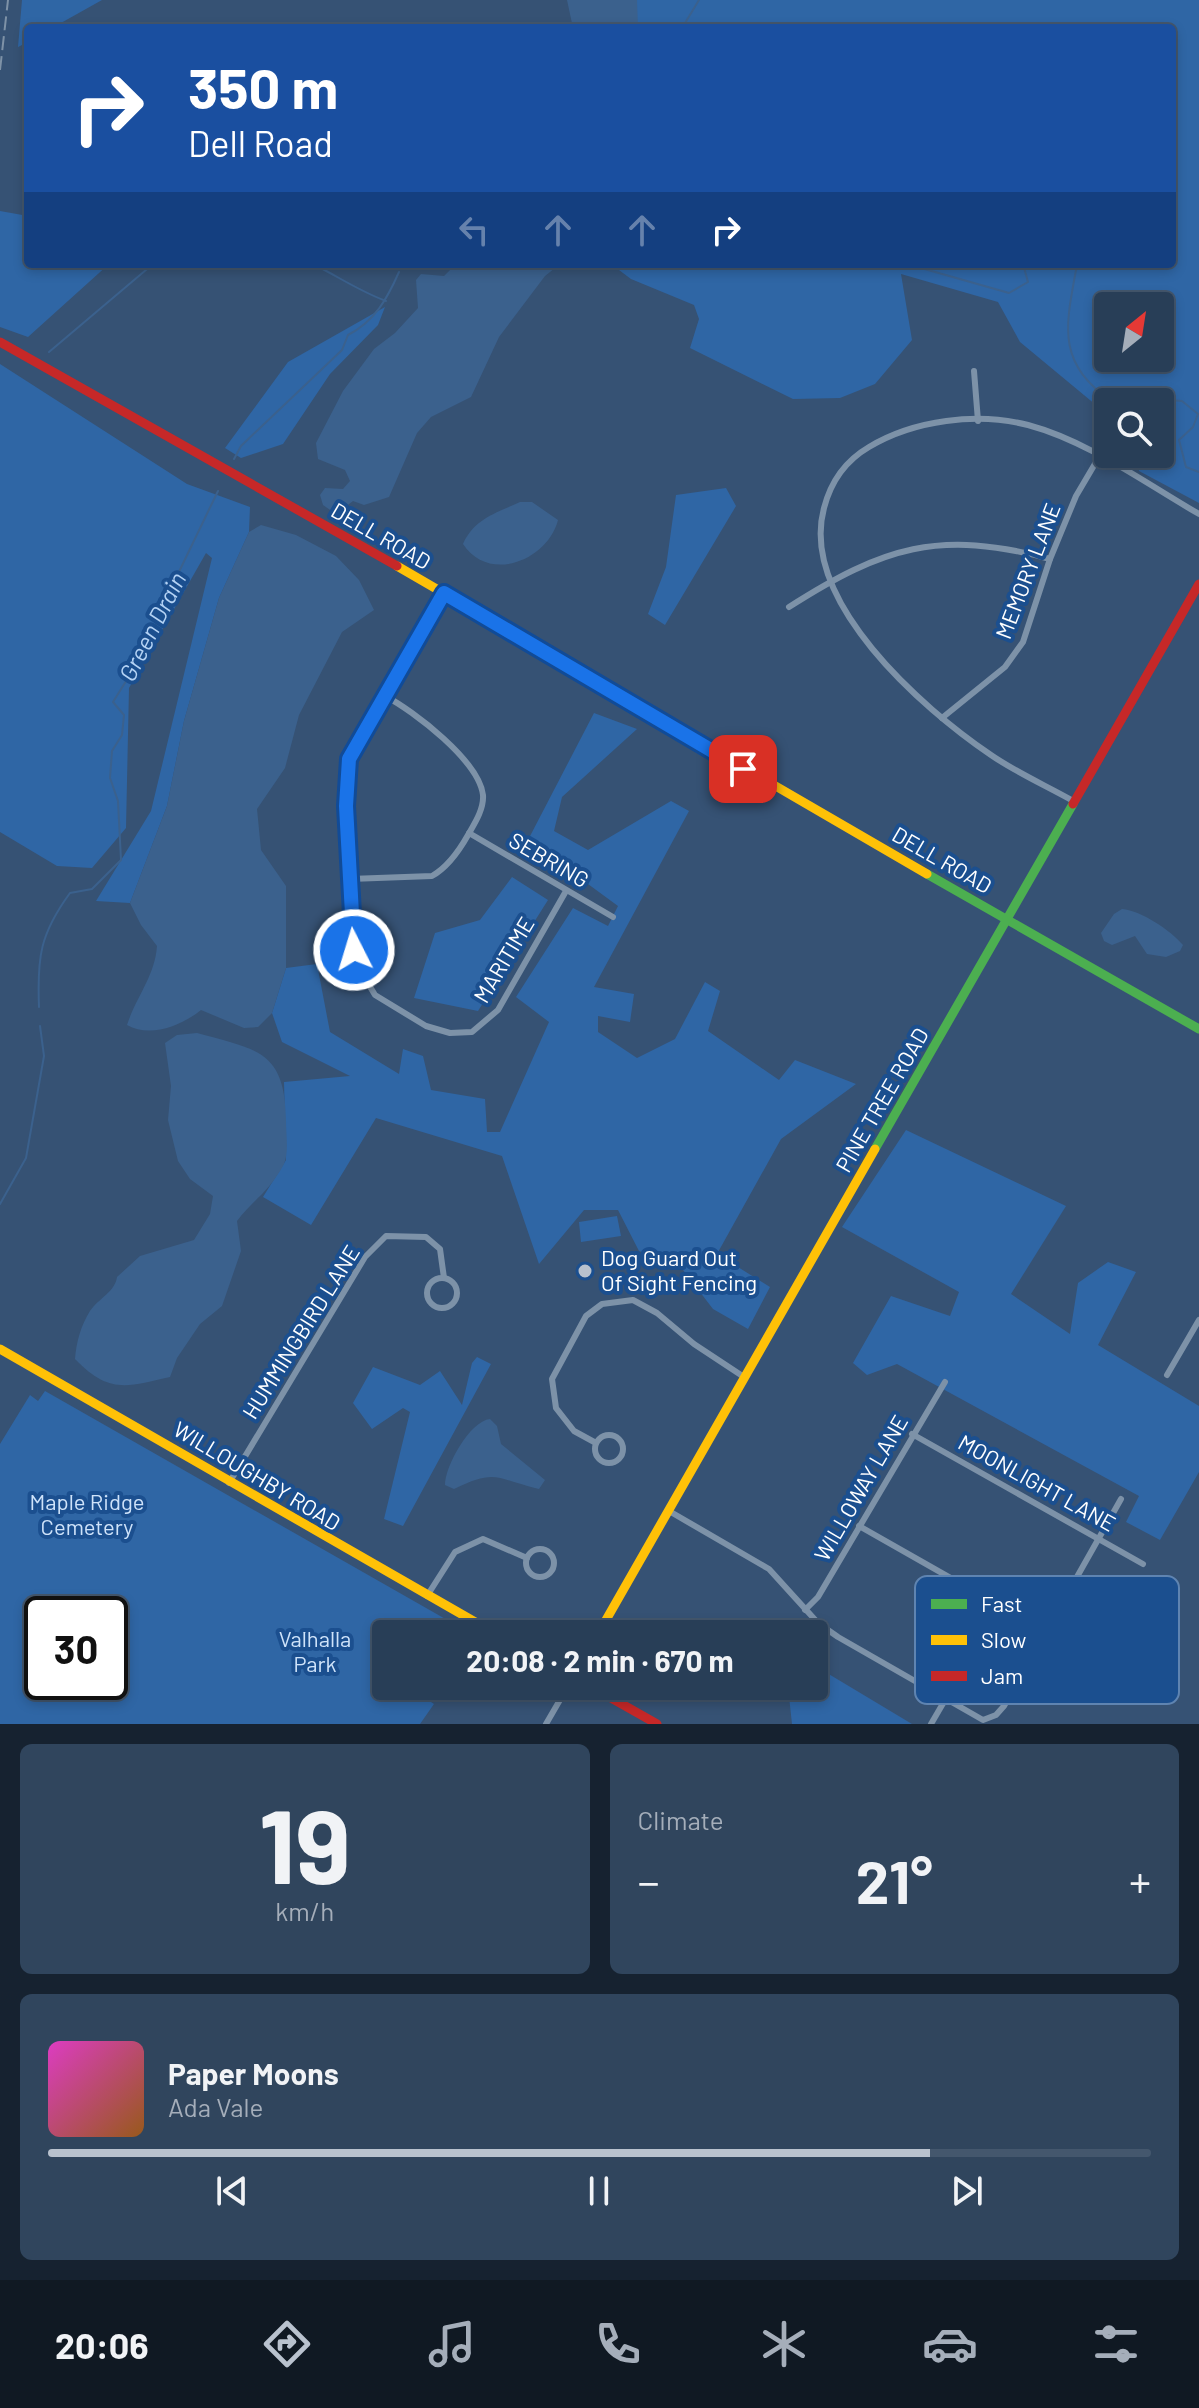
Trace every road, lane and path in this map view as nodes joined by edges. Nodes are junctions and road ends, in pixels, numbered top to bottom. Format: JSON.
{"nodes":[{"id":1,"x":0,"y":342,"type":"edge"},
{"id":2,"x":974,"y":371,"type":"dead end"},
{"id":3,"x":978,"y":421,"type":"junction"},
{"id":4,"x":1094,"y":454,"type":"edge"},
{"id":5,"x":1094,"y":465,"type":"edge"},
{"id":6,"x":1118,"y":468,"type":"edge"},
{"id":7,"x":1199,"y":514,"type":"edge"},
{"id":8,"x":1050,"y":559,"type":"junction"},
{"id":9,"x":829,"y":581,"type":"junction"},
{"id":10,"x":1199,"y":584,"type":"edge"},
{"id":11,"x":444,"y":593,"type":"junction"},
{"id":12,"x":789,"y":607,"type":"dead end"},
{"id":13,"x":385,"y":696,"type":"junction"},
{"id":14,"x":942,"y":718,"type":"junction"},
{"id":15,"x":1075,"y":802,"type":"junction"},
{"id":16,"x":469,"y":833,"type":"junction"},
{"id":17,"x":350,"y":879,"type":"junction"},
{"id":18,"x":566,"y":891,"type":"junction"},
{"id":19,"x":613,"y":917,"type":"dead end"},
{"id":20,"x":1007,"y":918,"type":"junction"},
{"id":21,"x":1199,"y":1029,"type":"edge"},
{"id":22,"x":444,"y":1278,"type":"junction"},
{"id":23,"x":1199,"y":1320,"type":"edge"},
{"id":24,"x":0,"y":1349,"type":"edge"},
{"id":25,"x":1167,"y":1375,"type":"dead end"},
{"id":26,"x":744,"y":1377,"type":"junction"},
{"id":27,"x":945,"y":1382,"type":"dead end"},
{"id":28,"x":912,"y":1434,"type":"junction"},
{"id":29,"x":596,"y":1443,"type":"junction"},
{"id":30,"x":229,"y":1483,"type":"junction"},
{"id":31,"x":1121,"y":1499,"type":"dead end"},
{"id":32,"x":669,"y":1511,"type":"junction"},
{"id":33,"x":859,"y":1526,"type":"junction"},
{"id":34,"x":1098,"y":1538,"type":"junction"},
{"id":35,"x":527,"y":1558,"type":"junction"},
{"id":36,"x":1143,"y":1564,"type":"dead end"},
{"id":37,"x":947,"y":1576,"type":"edge"},
{"id":38,"x":1076,"y":1576,"type":"edge"},
{"id":39,"x":427,"y":1596,"type":"junction"},
{"id":40,"x":805,"y":1610,"type":"junction"},
{"id":41,"x":471,"y":1620,"type":"edge"},
{"id":42,"x":606,"y":1620,"type":"edge"},
{"id":43,"x":915,"y":1682,"type":"edge"},
{"id":44,"x":560,"y":1700,"type":"edge"},
{"id":45,"x":615,"y":1700,"type":"edge"},
{"id":46,"x":943,"y":1704,"type":"edge"},
{"id":47,"x":953,"y":1704,"type":"edge"},
{"id":48,"x":1005,"y":1704,"type":"edge"},
{"id":49,"x":546,"y":1724,"type":"edge"},
{"id":50,"x":657,"y":1724,"type":"edge"},
{"id":51,"x":931,"y":1724,"type":"edge"}],
"edges":[{"from":1,"to":11,"type":"street","name":"DELL ROAD"},
{"from":2,"to":3,"type":"street"},
{"from":3,"to":4,"type":"street"},
{"from":3,"to":9,"type":"street"},
{"from":5,"to":8,"type":"street","name":"MEMORY LANE"},
{"from":6,"to":7,"type":"street"},
{"from":8,"to":9,"type":"street"},
{"from":8,"to":14,"type":"street","name":"MEMORY LANE"},
{"from":9,"to":12,"type":"street"},
{"from":9,"to":14,"type":"street"},
{"from":10,"to":15,"type":"street","name":"PINE TREE ROAD"},
{"from":11,"to":13,"type":"street","name":"MARITIME"},
{"from":11,"to":20,"type":"street","name":"DELL ROAD"},
{"from":13,"to":16,"type":"street"},
{"from":13,"to":17,"type":"street","name":"MARITIME"},
{"from":14,"to":15,"type":"street"},
{"from":15,"to":20,"type":"street","name":"PINE TREE ROAD"},
{"from":16,"to":17,"type":"street"},
{"from":16,"to":18,"type":"street","name":"SEBRING"},
{"from":17,"to":18,"type":"street","name":"MARITIME"},
{"from":18,"to":19,"type":"street","name":"SEBRING"},
{"from":20,"to":21,"type":"street","name":"DELL ROAD"},
{"from":20,"to":26,"type":"street","name":"PINE TREE ROAD"},
{"from":22,"to":22,"type":"street","name":"HUMMINGBIRD LANE"},
{"from":22,"to":30,"type":"street","name":"HUMMINGBIRD LANE"},
{"from":23,"to":25,"type":"street"},
{"from":24,"to":30,"type":"street","name":"WILLOUGHBY ROAD"},
{"from":26,"to":29,"type":"street"},
{"from":26,"to":32,"type":"street","name":"PINE TREE ROAD"},
{"from":27,"to":28,"type":"street","name":"WILLOWAY LANE"},
{"from":28,"to":33,"type":"street","name":"WILLOWAY LANE"},
{"from":28,"to":34,"type":"street","name":"MOONLIGHT LANE"},
{"from":29,"to":29,"type":"street"},
{"from":30,"to":39,"type":"street","name":"WILLOUGHBY ROAD"},
{"from":31,"to":34,"type":"street"},
{"from":32,"to":40,"type":"street"},
{"from":32,"to":42,"type":"street","name":"PINE TREE ROAD"},
{"from":33,"to":37,"type":"street"},
{"from":33,"to":40,"type":"street","name":"WILLOWAY LANE"},
{"from":34,"to":36,"type":"street","name":"MOONLIGHT LANE"},
{"from":34,"to":38,"type":"street"},
{"from":35,"to":35,"type":"street"},
{"from":35,"to":39,"type":"street"},
{"from":39,"to":41,"type":"street","name":"WILLOUGHBY ROAD"},
{"from":40,"to":43,"type":"street"},
{"from":44,"to":49,"type":"street"},
{"from":45,"to":50,"type":"street"},
{"from":46,"to":51,"type":"street"},
{"from":47,"to":48,"type":"street"}]}
